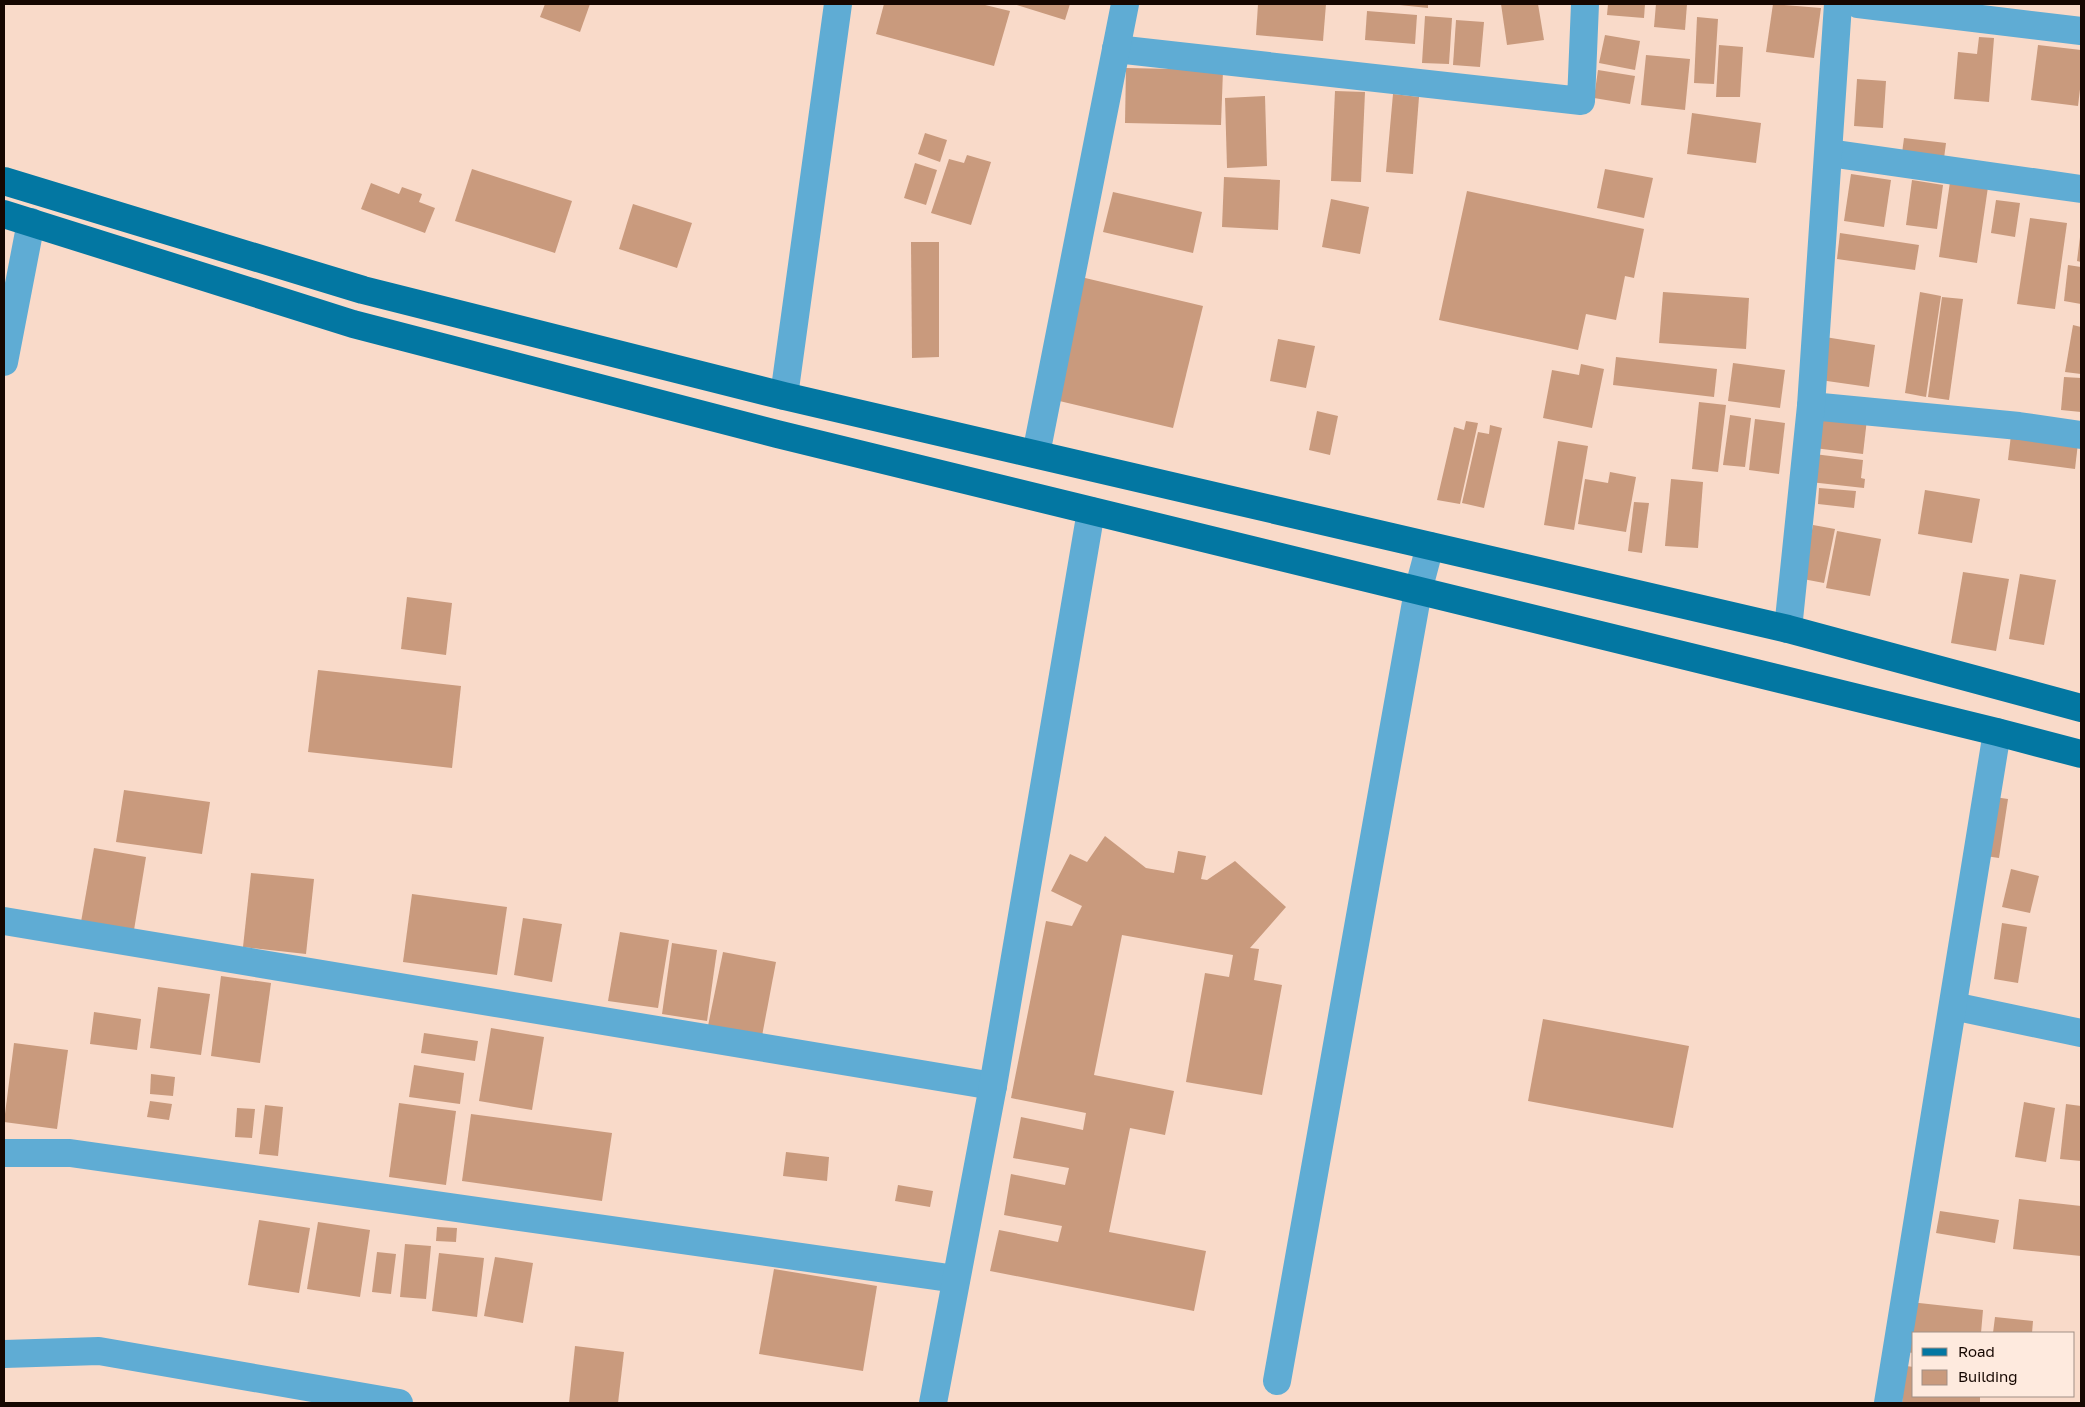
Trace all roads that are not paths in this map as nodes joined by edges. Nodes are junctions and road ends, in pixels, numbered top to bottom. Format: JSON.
{"nodes":[{"id":1,"x":838,"y":4,"type":"edge"},
{"id":2,"x":1125,"y":4,"type":"edge"},
{"id":3,"x":1585,"y":4,"type":"edge"},
{"id":4,"x":1838,"y":4,"type":"edge"},
{"id":5,"x":1858,"y":4,"type":"edge"},
{"id":6,"x":2081,"y":32,"type":"edge"},
{"id":7,"x":1116,"y":49,"type":"junction"},
{"id":8,"x":1829,"y":153,"type":"junction"},
{"id":9,"x":4,"y":181,"type":"edge"},
{"id":10,"x":2081,"y":189,"type":"edge"},
{"id":11,"x":4,"y":214,"type":"edge"},
{"id":12,"x":30,"y":222,"type":"junction"},
{"id":13,"x":4,"y":362,"type":"edge"},
{"id":14,"x":784,"y":396,"type":"junction"},
{"id":15,"x":1812,"y":406,"type":"junction"},
{"id":16,"x":2081,"y":435,"type":"edge"},
{"id":17,"x":1036,"y":454,"type":"junction"},
{"id":18,"x":1091,"y":511,"type":"junction"},
{"id":19,"x":1430,"y":546,"type":"junction"},
{"id":20,"x":1418,"y":591,"type":"junction"},
{"id":21,"x":1788,"y":629,"type":"junction"},
{"id":22,"x":2081,"y":708,"type":"edge"},
{"id":23,"x":1997,"y":732,"type":"junction"},
{"id":24,"x":2081,"y":754,"type":"edge"},
{"id":25,"x":4,"y":921,"type":"edge"},
{"id":26,"x":1953,"y":1006,"type":"junction"},
{"id":27,"x":2081,"y":1033,"type":"edge"},
{"id":28,"x":993,"y":1086,"type":"junction"},
{"id":29,"x":4,"y":1153,"type":"edge"},
{"id":30,"x":956,"y":1279,"type":"junction"},
{"id":31,"x":4,"y":1354,"type":"edge"},
{"id":32,"x":1277,"y":1381,"type":"dead end"},
{"id":33,"x":400,"y":1403,"type":"edge"},
{"id":34,"x":932,"y":1403,"type":"edge"},
{"id":35,"x":1888,"y":1403,"type":"edge"}],
"edges":[{"from":1,"to":14,"type":"street"},
{"from":2,"to":7,"type":"street"},
{"from":3,"to":7,"type":"street"},
{"from":4,"to":8,"type":"street"},
{"from":5,"to":6,"type":"street"},
{"from":7,"to":17,"type":"street"},
{"from":8,"to":10,"type":"street"},
{"from":8,"to":15,"type":"street"},
{"from":9,"to":14,"type":"main road"},
{"from":11,"to":12,"type":"main road"},
{"from":12,"to":13,"type":"street"},
{"from":12,"to":18,"type":"main road"},
{"from":14,"to":17,"type":"main road"},
{"from":15,"to":16,"type":"street"},
{"from":15,"to":21,"type":"street"},
{"from":17,"to":19,"type":"main road"},
{"from":18,"to":20,"type":"main road"},
{"from":18,"to":28,"type":"street"},
{"from":19,"to":20,"type":"street"},
{"from":19,"to":21,"type":"main road"},
{"from":20,"to":23,"type":"main road"},
{"from":20,"to":32,"type":"street"},
{"from":21,"to":22,"type":"main road"},
{"from":23,"to":24,"type":"main road"},
{"from":23,"to":26,"type":"street"},
{"from":25,"to":28,"type":"street"},
{"from":26,"to":27,"type":"street"},
{"from":26,"to":35,"type":"street"},
{"from":28,"to":30,"type":"street"},
{"from":29,"to":30,"type":"street"},
{"from":30,"to":34,"type":"street"},
{"from":31,"to":33,"type":"street"}]}
